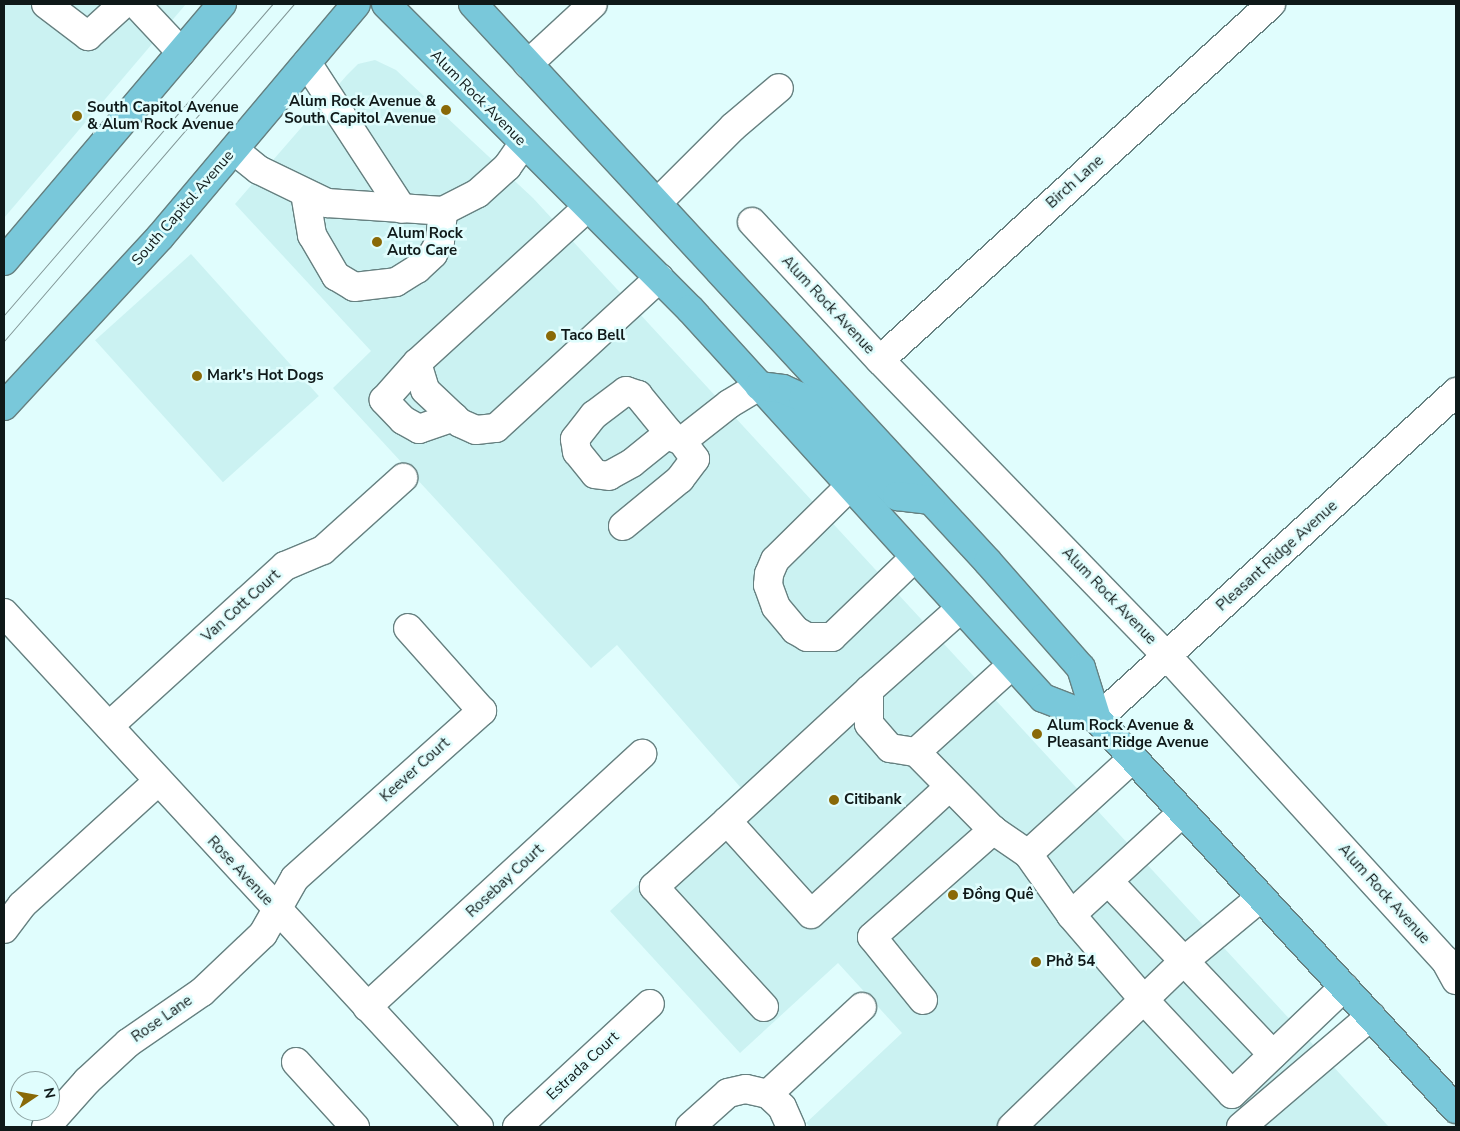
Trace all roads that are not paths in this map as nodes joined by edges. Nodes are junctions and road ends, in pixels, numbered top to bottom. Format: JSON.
{"nodes":[{"id":1,"x":46,"y":4,"type":"edge"},
{"id":2,"x":123,"y":4,"type":"edge"},
{"id":3,"x":136,"y":4,"type":"edge"},
{"id":4,"x":222,"y":4,"type":"edge"},
{"id":5,"x":356,"y":4,"type":"edge"},
{"id":6,"x":386,"y":4,"type":"edge"},
{"id":7,"x":473,"y":4,"type":"edge"},
{"id":8,"x":593,"y":4,"type":"edge"},
{"id":9,"x":1271,"y":4,"type":"edge"},
{"id":10,"x":181,"y":52,"type":"junction"},
{"id":11,"x":307,"y":63,"type":"junction"},
{"id":12,"x":528,"y":64,"type":"junction"},
{"id":13,"x":779,"y":88,"type":"dead end"},
{"id":14,"x":523,"y":144,"type":"junction"},
{"id":15,"x":234,"y":150,"type":"junction"},
{"id":16,"x":305,"y":193,"type":"junction"},
{"id":17,"x":658,"y":202,"type":"junction"},
{"id":18,"x":588,"y":207,"type":"junction"},
{"id":19,"x":402,"y":209,"type":"junction"},
{"id":20,"x":443,"y":211,"type":"junction"},
{"id":21,"x":752,"y":222,"type":"dead end"},
{"id":22,"x":4,"y":261,"type":"edge"},
{"id":23,"x":659,"y":278,"type":"junction"},
{"id":24,"x":880,"y":360,"type":"junction"},
{"id":25,"x":418,"y":363,"type":"junction"},
{"id":26,"x":759,"y":386,"type":"junction"},
{"id":27,"x":1456,"y":392,"type":"edge"},
{"id":28,"x":4,"y":406,"type":"edge"},
{"id":29,"x":454,"y":417,"type":"junction"},
{"id":30,"x":403,"y":478,"type":"dead end"},
{"id":31,"x":850,"y":486,"type":"junction"},
{"id":32,"x":931,"y":500,"type":"junction"},
{"id":33,"x":623,"y":526,"type":"dead end"},
{"id":34,"x":915,"y":557,"type":"junction"},
{"id":35,"x":961,"y":608,"type":"junction"},
{"id":36,"x":4,"y":613,"type":"edge"},
{"id":37,"x":408,"y":628,"type":"dead end"},
{"id":38,"x":1167,"y":656,"type":"junction"},
{"id":39,"x":1012,"y":665,"type":"junction"},
{"id":40,"x":869,"y":690,"type":"junction"},
{"id":41,"x":1097,"y":719,"type":"junction"},
{"id":42,"x":109,"y":726,"type":"junction"},
{"id":43,"x":916,"y":752,"type":"junction"},
{"id":44,"x":642,"y":754,"type":"dead end"},
{"id":45,"x":1133,"y":758,"type":"junction"},
{"id":46,"x":157,"y":782,"type":"junction"},
{"id":47,"x":949,"y":787,"type":"junction"},
{"id":48,"x":1183,"y":812,"type":"junction"},
{"id":49,"x":727,"y":821,"type":"junction"},
{"id":50,"x":993,"y":830,"type":"junction"},
{"id":51,"x":1028,"y":854,"type":"junction"},
{"id":52,"x":1109,"y":882,"type":"junction"},
{"id":53,"x":1261,"y":897,"type":"junction"},
{"id":54,"x":277,"y":911,"type":"junction"},
{"id":55,"x":1071,"y":915,"type":"junction"},
{"id":56,"x":4,"y":929,"type":"edge"},
{"id":57,"x":1184,"y":961,"type":"junction"},
{"id":58,"x":1452,"y":963,"type":"edge"},
{"id":59,"x":1344,"y":987,"type":"junction"},
{"id":60,"x":923,"y":1000,"type":"dead end"},
{"id":61,"x":1145,"y":1001,"type":"junction"},
{"id":62,"x":650,"y":1004,"type":"dead end"},
{"id":63,"x":367,"y":1007,"type":"junction"},
{"id":64,"x":764,"y":1007,"type":"dead end"},
{"id":65,"x":862,"y":1008,"type":"dead end"},
{"id":66,"x":1371,"y":1016,"type":"junction"},
{"id":67,"x":1273,"y":1055,"type":"junction"},
{"id":68,"x":296,"y":1062,"type":"dead end"},
{"id":69,"x":768,"y":1094,"type":"junction"},
{"id":70,"x":1456,"y":1109,"type":"edge"},
{"id":71,"x":46,"y":1127,"type":"edge"},
{"id":72,"x":355,"y":1127,"type":"edge"},
{"id":73,"x":479,"y":1127,"type":"edge"},
{"id":74,"x":517,"y":1127,"type":"edge"},
{"id":75,"x":690,"y":1127,"type":"edge"},
{"id":76,"x":791,"y":1127,"type":"edge"},
{"id":77,"x":1012,"y":1127,"type":"edge"},
{"id":78,"x":1241,"y":1127,"type":"edge"}],
"edges":[{"from":1,"to":2,"type":"street"},
{"from":3,"to":10,"type":"street"},
{"from":4,"to":10,"type":"main road"},
{"from":5,"to":11,"type":"main road","name":"South Capitol Avenue"},
{"from":6,"to":14,"type":"main road","name":"Alum Rock Avenue"},
{"from":7,"to":12,"type":"main road","name":"Alum Rock Avenue"},
{"from":8,"to":12,"type":"street"},
{"from":9,"to":24,"type":"street","name":"Birch Lane"},
{"from":10,"to":22,"type":"main road"},
{"from":11,"to":15,"type":"main road","name":"South Capitol Avenue"},
{"from":11,"to":19,"type":"street"},
{"from":12,"to":17,"type":"main road","name":"Alum Rock Avenue"},
{"from":13,"to":17,"type":"street"},
{"from":14,"to":18,"type":"main road","name":"Alum Rock Avenue"},
{"from":14,"to":20,"type":"street"},
{"from":15,"to":16,"type":"street"},
{"from":15,"to":28,"type":"main road","name":"South Capitol Avenue"},
{"from":16,"to":19,"type":"street"},
{"from":16,"to":20,"type":"street"},
{"from":17,"to":32,"type":"main road","name":"Alum Rock Avenue"},
{"from":18,"to":23,"type":"main road","name":"Alum Rock Avenue"},
{"from":18,"to":25,"type":"street"},
{"from":19,"to":20,"type":"street"},
{"from":21,"to":24,"type":"street","name":"Alum Rock Avenue"},
{"from":23,"to":26,"type":"main road","name":"Alum Rock Avenue"},
{"from":23,"to":29,"type":"street"},
{"from":24,"to":38,"type":"street","name":"Alum Rock Avenue"},
{"from":25,"to":29,"type":"street"},
{"from":25,"to":29,"type":"street"},
{"from":26,"to":31,"type":"main road","name":"Alum Rock Avenue"},
{"from":26,"to":32,"type":"main road"},
{"from":26,"to":33,"type":"street"},
{"from":27,"to":38,"type":"street","name":"Pleasant Ridge Avenue"},
{"from":30,"to":42,"type":"street","name":"Van Cott Court"},
{"from":31,"to":34,"type":"main road","name":"Alum Rock Avenue"},
{"from":31,"to":34,"type":"street"},
{"from":32,"to":41,"type":"main road","name":"Alum Rock Avenue"},
{"from":34,"to":35,"type":"main road","name":"Alum Rock Avenue"},
{"from":35,"to":39,"type":"main road","name":"Alum Rock Avenue"},
{"from":35,"to":40,"type":"street"},
{"from":36,"to":42,"type":"street","name":"Rose Avenue"},
{"from":37,"to":54,"type":"street","name":"Keever Court"},
{"from":38,"to":41,"type":"street","name":"Pleasant Ridge Avenue"},
{"from":38,"to":58,"type":"street","name":"Alum Rock Avenue"},
{"from":39,"to":41,"type":"main road","name":"Alum Rock Avenue"},
{"from":39,"to":43,"type":"street"},
{"from":40,"to":43,"type":"street"},
{"from":40,"to":49,"type":"street"},
{"from":41,"to":45,"type":"main road","name":"Alum Rock Avenue"},
{"from":42,"to":46,"type":"street","name":"Rose Avenue"},
{"from":43,"to":47,"type":"street"},
{"from":44,"to":63,"type":"street","name":"Rosebay Court"},
{"from":45,"to":48,"type":"main road","name":"Alum Rock Avenue"},
{"from":45,"to":51,"type":"street"},
{"from":46,"to":54,"type":"street","name":"Rose Avenue"},
{"from":46,"to":56,"type":"street"},
{"from":47,"to":49,"type":"street"},
{"from":47,"to":50,"type":"street"},
{"from":48,"to":52,"type":"street"},
{"from":48,"to":53,"type":"main road","name":"Alum Rock Avenue"},
{"from":49,"to":64,"type":"street"},
{"from":50,"to":51,"type":"street"},
{"from":50,"to":60,"type":"street"},
{"from":51,"to":55,"type":"street"},
{"from":52,"to":55,"type":"street"},
{"from":52,"to":57,"type":"street"},
{"from":53,"to":57,"type":"street"},
{"from":53,"to":59,"type":"main road","name":"Alum Rock Avenue"},
{"from":54,"to":63,"type":"street","name":"Rose Avenue"},
{"from":54,"to":71,"type":"street","name":"Rose Lane"},
{"from":55,"to":61,"type":"street"},
{"from":57,"to":61,"type":"street"},
{"from":57,"to":67,"type":"street"},
{"from":59,"to":66,"type":"main road","name":"Alum Rock Avenue"},
{"from":59,"to":67,"type":"street"},
{"from":61,"to":67,"type":"street"},
{"from":61,"to":77,"type":"street"},
{"from":62,"to":74,"type":"street","name":"Estrada Court"},
{"from":63,"to":73,"type":"street","name":"Rose Avenue"},
{"from":65,"to":69,"type":"street"},
{"from":66,"to":70,"type":"main road","name":"Alum Rock Avenue"},
{"from":66,"to":78,"type":"street"},
{"from":68,"to":72,"type":"street"},
{"from":69,"to":75,"type":"street"},
{"from":69,"to":76,"type":"street"}]}
